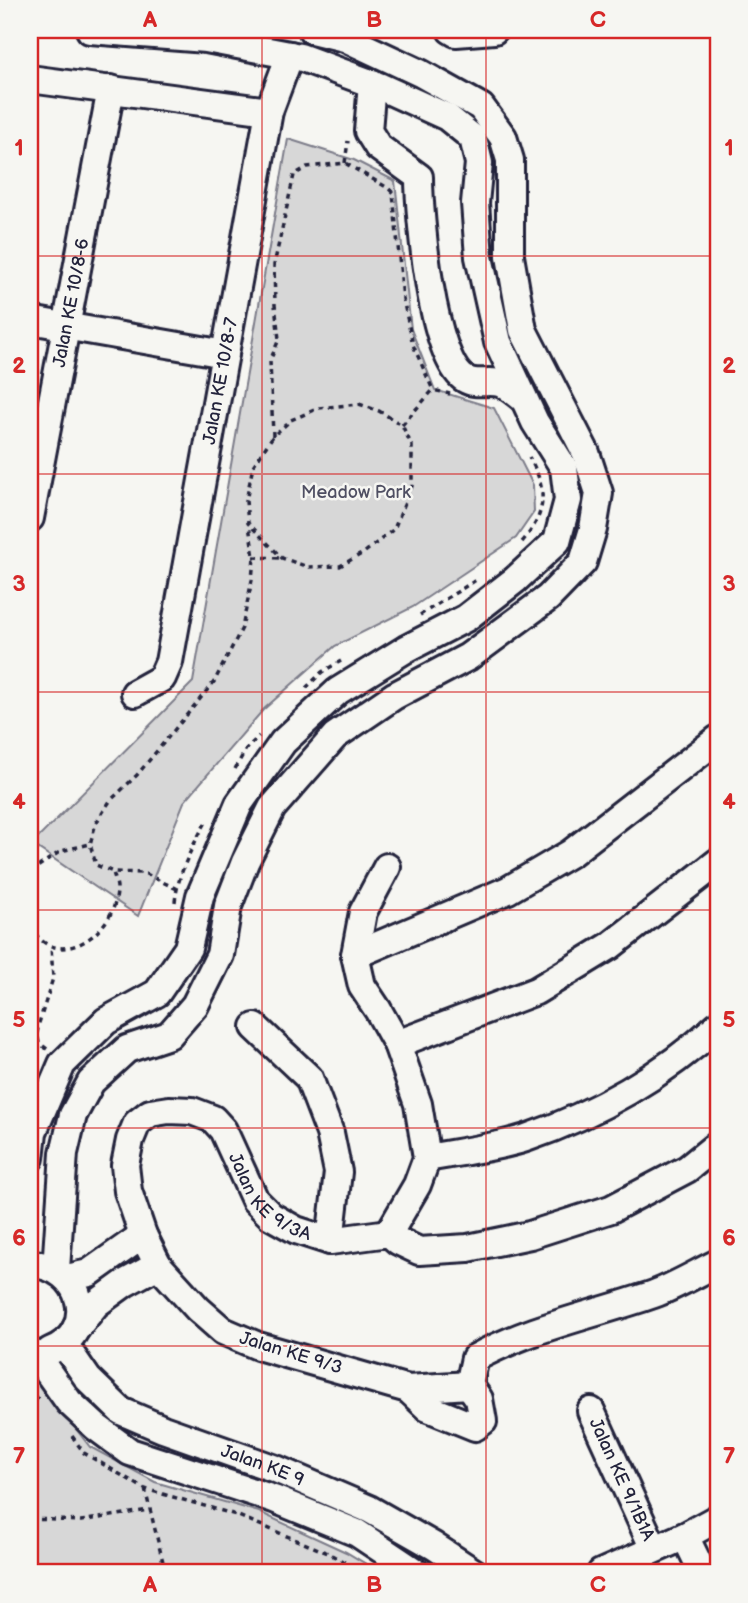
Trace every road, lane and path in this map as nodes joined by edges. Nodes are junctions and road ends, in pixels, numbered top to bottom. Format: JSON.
{"nodes":[{"id":1,"x":90,"y":30,"type":"edge"},
{"id":2,"x":312,"y":30,"type":"edge"},
{"id":3,"x":451,"y":30,"type":"edge"},
{"id":4,"x":494,"y":30,"type":"edge"},
{"id":5,"x":290,"y":55,"type":"junction"},
{"id":6,"x":30,"y":79,"type":"edge"},
{"id":7,"x":372,"y":83,"type":"junction"},
{"id":8,"x":111,"y":89,"type":"junction"},
{"id":9,"x":269,"y":111,"type":"junction"},
{"id":10,"x":348,"y":138,"type":"dead end"},
{"id":11,"x":345,"y":163,"type":"junction"},
{"id":12,"x":30,"y":320,"type":"edge"},
{"id":13,"x":66,"y":326,"type":"junction"},
{"id":14,"x":225,"y":354,"type":"junction"},
{"id":15,"x":433,"y":390,"type":"dead end"},
{"id":16,"x":524,"y":399,"type":"junction"},
{"id":17,"x":273,"y":436,"type":"junction"},
{"id":18,"x":30,"y":518,"type":"edge"},
{"id":19,"x":248,"y":523,"type":"junction"},
{"id":20,"x":254,"y":558,"type":"junction"},
{"id":21,"x":282,"y":558,"type":"junction"},
{"id":22,"x":135,"y":693,"type":"dead end"},
{"id":23,"x":718,"y":739,"type":"edge"},
{"id":24,"x":90,"y":844,"type":"junction"},
{"id":25,"x":718,"y":862,"type":"edge"},
{"id":26,"x":387,"y":867,"type":"dead end"},
{"id":27,"x":113,"y":872,"type":"junction"},
{"id":28,"x":30,"y":873,"type":"edge"},
{"id":29,"x":200,"y":896,"type":"junction"},
{"id":30,"x":30,"y":925,"type":"edge"},
{"id":31,"x":51,"y":946,"type":"junction"},
{"id":32,"x":355,"y":955,"type":"junction"},
{"id":33,"x":718,"y":1025,"type":"edge"},
{"id":34,"x":255,"y":1027,"type":"dead end"},
{"id":35,"x":397,"y":1044,"type":"junction"},
{"id":36,"x":47,"y":1049,"type":"dead end"},
{"id":37,"x":718,"y":1144,"type":"edge"},
{"id":38,"x":30,"y":1158,"type":"edge"},
{"id":39,"x":427,"y":1158,"type":"junction"},
{"id":40,"x":389,"y":1233,"type":"junction"},
{"id":41,"x":143,"y":1236,"type":"junction"},
{"id":42,"x":330,"y":1241,"type":"junction"},
{"id":43,"x":718,"y":1263,"type":"edge"},
{"id":44,"x":30,"y":1264,"type":"edge"},
{"id":45,"x":158,"y":1265,"type":"junction"},
{"id":46,"x":62,"y":1273,"type":"junction"},
{"id":47,"x":69,"y":1337,"type":"junction"},
{"id":48,"x":32,"y":1354,"type":"edge"},
{"id":49,"x":469,"y":1385,"type":"junction"},
{"id":50,"x":408,"y":1389,"type":"junction"},
{"id":51,"x":591,"y":1411,"type":"dead end"},
{"id":52,"x":145,"y":1489,"type":"dead end"},
{"id":53,"x":149,"y":1510,"type":"junction"},
{"id":54,"x":718,"y":1518,"type":"edge"},
{"id":55,"x":30,"y":1520,"type":"edge"},
{"id":56,"x":685,"y":1536,"type":"junction"},
{"id":57,"x":654,"y":1549,"type":"junction"},
{"id":58,"x":170,"y":1573,"type":"edge"},
{"id":59,"x":417,"y":1573,"type":"edge"},
{"id":60,"x":475,"y":1573,"type":"edge"},
{"id":61,"x":601,"y":1573,"type":"edge"},
{"id":62,"x":703,"y":1573,"type":"edge"}],
"edges":[{"from":1,"to":5,"type":"street"},
{"from":2,"to":46,"type":"street"},
{"from":3,"to":4,"type":"street"},
{"from":5,"to":7,"type":"street"},
{"from":5,"to":9,"type":"street","name":"Jalan KE 10/8-7"},
{"from":6,"to":8,"type":"street"},
{"from":7,"to":16,"type":"street"},
{"from":7,"to":16,"type":"street"},
{"from":8,"to":9,"type":"street"},
{"from":8,"to":13,"type":"street","name":"Jalan KE 10/8-6"},
{"from":9,"to":14,"type":"street","name":"Jalan KE 10/8-7"},
{"from":10,"to":11,"type":"path"},
{"from":11,"to":15,"type":"path"},
{"from":11,"to":17,"type":"path"},
{"from":12,"to":13,"type":"street"},
{"from":13,"to":14,"type":"street"},
{"from":13,"to":18,"type":"street","name":"Jalan KE 10/8-6"},
{"from":14,"to":22,"type":"street","name":"Jalan KE 10/8-7"},
{"from":16,"to":29,"type":"street"},
{"from":17,"to":19,"type":"path"},
{"from":17,"to":21,"type":"path"},
{"from":19,"to":20,"type":"path"},
{"from":19,"to":21,"type":"path"},
{"from":20,"to":21,"type":"path"},
{"from":20,"to":24,"type":"path"},
{"from":23,"to":32,"type":"street"},
{"from":24,"to":27,"type":"path"},
{"from":24,"to":28,"type":"path"},
{"from":25,"to":35,"type":"street"},
{"from":26,"to":32,"type":"street"},
{"from":27,"to":29,"type":"path"},
{"from":27,"to":31,"type":"path"},
{"from":29,"to":38,"type":"street"},
{"from":30,"to":31,"type":"path"},
{"from":31,"to":36,"type":"path"},
{"from":32,"to":35,"type":"street"},
{"from":33,"to":39,"type":"street"},
{"from":34,"to":42,"type":"street"},
{"from":35,"to":39,"type":"street"},
{"from":37,"to":40,"type":"street"},
{"from":39,"to":40,"type":"street"},
{"from":40,"to":42,"type":"street","name":"Jalan KE 9/3A"},
{"from":41,"to":42,"type":"street","name":"Jalan KE 9/3A"},
{"from":41,"to":45,"type":"street","name":"Jalan KE 9/3A"},
{"from":41,"to":46,"type":"street"},
{"from":43,"to":49,"type":"street"},
{"from":44,"to":46,"type":"street"},
{"from":45,"to":47,"type":"street"},
{"from":45,"to":50,"type":"street","name":"Jalan KE 9/3"},
{"from":46,"to":47,"type":"street"},
{"from":47,"to":48,"type":"street"},
{"from":47,"to":60,"type":"street","name":"Jalan KE 9"},
{"from":48,"to":59,"type":"street","name":"Jalan KE 9"},
{"from":49,"to":50,"type":"street","name":"Jalan KE 9/3"},
{"from":49,"to":50,"type":"street","name":"Jalan KE 9/3"},
{"from":51,"to":57,"type":"street","name":"Jalan KE 9/1B1A"},
{"from":52,"to":53,"type":"path"},
{"from":53,"to":55,"type":"path"},
{"from":53,"to":58,"type":"path"},
{"from":54,"to":56,"type":"street"},
{"from":56,"to":57,"type":"street"},
{"from":56,"to":62,"type":"street"},
{"from":57,"to":61,"type":"street"}]}
